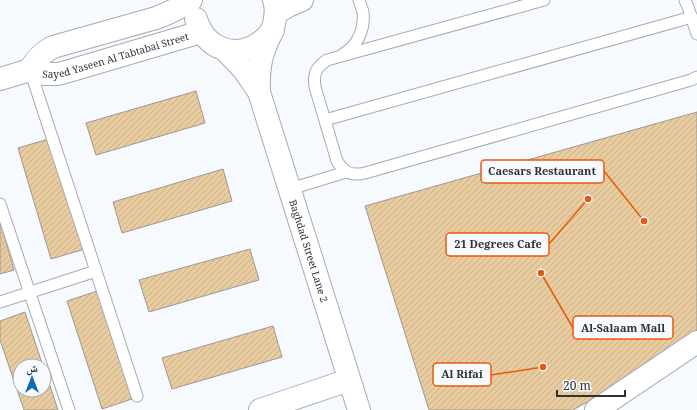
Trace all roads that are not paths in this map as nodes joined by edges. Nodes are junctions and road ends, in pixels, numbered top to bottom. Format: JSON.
{"nodes":[{"id":1,"x":191,"y":0,"type":"edge"},
{"id":2,"x":197,"y":0,"type":"edge"},
{"id":3,"x":302,"y":0,"type":"edge"},
{"id":4,"x":359,"y":0,"type":"edge"},
{"id":5,"x":544,"y":0,"type":"edge"},
{"id":6,"x":685,"y":0,"type":"edge"},
{"id":7,"x":274,"y":14,"type":"edge"},
{"id":8,"x":692,"y":17,"type":"junction"},
{"id":9,"x":201,"y":32,"type":"junction"},
{"id":10,"x":697,"y":34,"type":"edge"},
{"id":11,"x":225,"y":50,"type":"junction"},
{"id":12,"x":337,"y":57,"type":"junction"},
{"id":13,"x":30,"y":70,"type":"junction"},
{"id":14,"x":697,"y":77,"type":"edge"},
{"id":15,"x":0,"y":79,"type":"edge"},
{"id":16,"x":259,"y":92,"type":"junction"},
{"id":17,"x":325,"y":120,"type":"junction"},
{"id":18,"x":346,"y":172,"type":"junction"},
{"id":19,"x":290,"y":189,"type":"junction"},
{"id":20,"x":0,"y":204,"type":"edge"},
{"id":21,"x":96,"y":271,"type":"junction"},
{"id":22,"x":30,"y":292,"type":"junction"},
{"id":23,"x":0,"y":302,"type":"edge"},
{"id":24,"x":697,"y":342,"type":"edge"},
{"id":25,"x":349,"y":380,"type":"junction"},
{"id":26,"x":137,"y":396,"type":"dead end"},
{"id":27,"x":606,"y":408,"type":"edge"},
{"id":28,"x":69,"y":410,"type":"edge"},
{"id":29,"x":260,"y":410,"type":"edge"},
{"id":30,"x":359,"y":410,"type":"edge"}],
"edges":[{"from":1,"to":13,"type":"street","name":"Sayed Yaseen Al Tabtabai Street"},
{"from":2,"to":9,"type":"street"},
{"from":3,"to":7,"type":"street"},
{"from":4,"to":12,"type":"lane"},
{"from":5,"to":12,"type":"lane"},
{"from":6,"to":8,"type":"lane"},
{"from":7,"to":11,"type":"street"},
{"from":7,"to":16,"type":"street","name":"Baghdad Street Lane 2"},
{"from":8,"to":10,"type":"lane"},
{"from":8,"to":17,"type":"lane"},
{"from":9,"to":11,"type":"street"},
{"from":9,"to":13,"type":"street","name":"Sayed Yaseen Al Tabtabai Street"},
{"from":11,"to":16,"type":"street","name":"Baghdad Street Lane 2"},
{"from":12,"to":17,"type":"lane"},
{"from":13,"to":15,"type":"street","name":"Sayed Yaseen Al Tabtabai Street"},
{"from":13,"to":21,"type":"lane"},
{"from":14,"to":18,"type":"lane"},
{"from":16,"to":19,"type":"street","name":"Baghdad Street Lane 2"},
{"from":17,"to":18,"type":"lane"},
{"from":18,"to":19,"type":"lane"},
{"from":19,"to":25,"type":"street","name":"Baghdad Street Lane 2"},
{"from":20,"to":22,"type":"lane"},
{"from":21,"to":22,"type":"lane"},
{"from":21,"to":26,"type":"lane"},
{"from":22,"to":23,"type":"lane"},
{"from":22,"to":28,"type":"lane"},
{"from":24,"to":27,"type":"street"},
{"from":25,"to":29,"type":"street"},
{"from":25,"to":30,"type":"street","name":"Baghdad Street Lane 2"}]}
